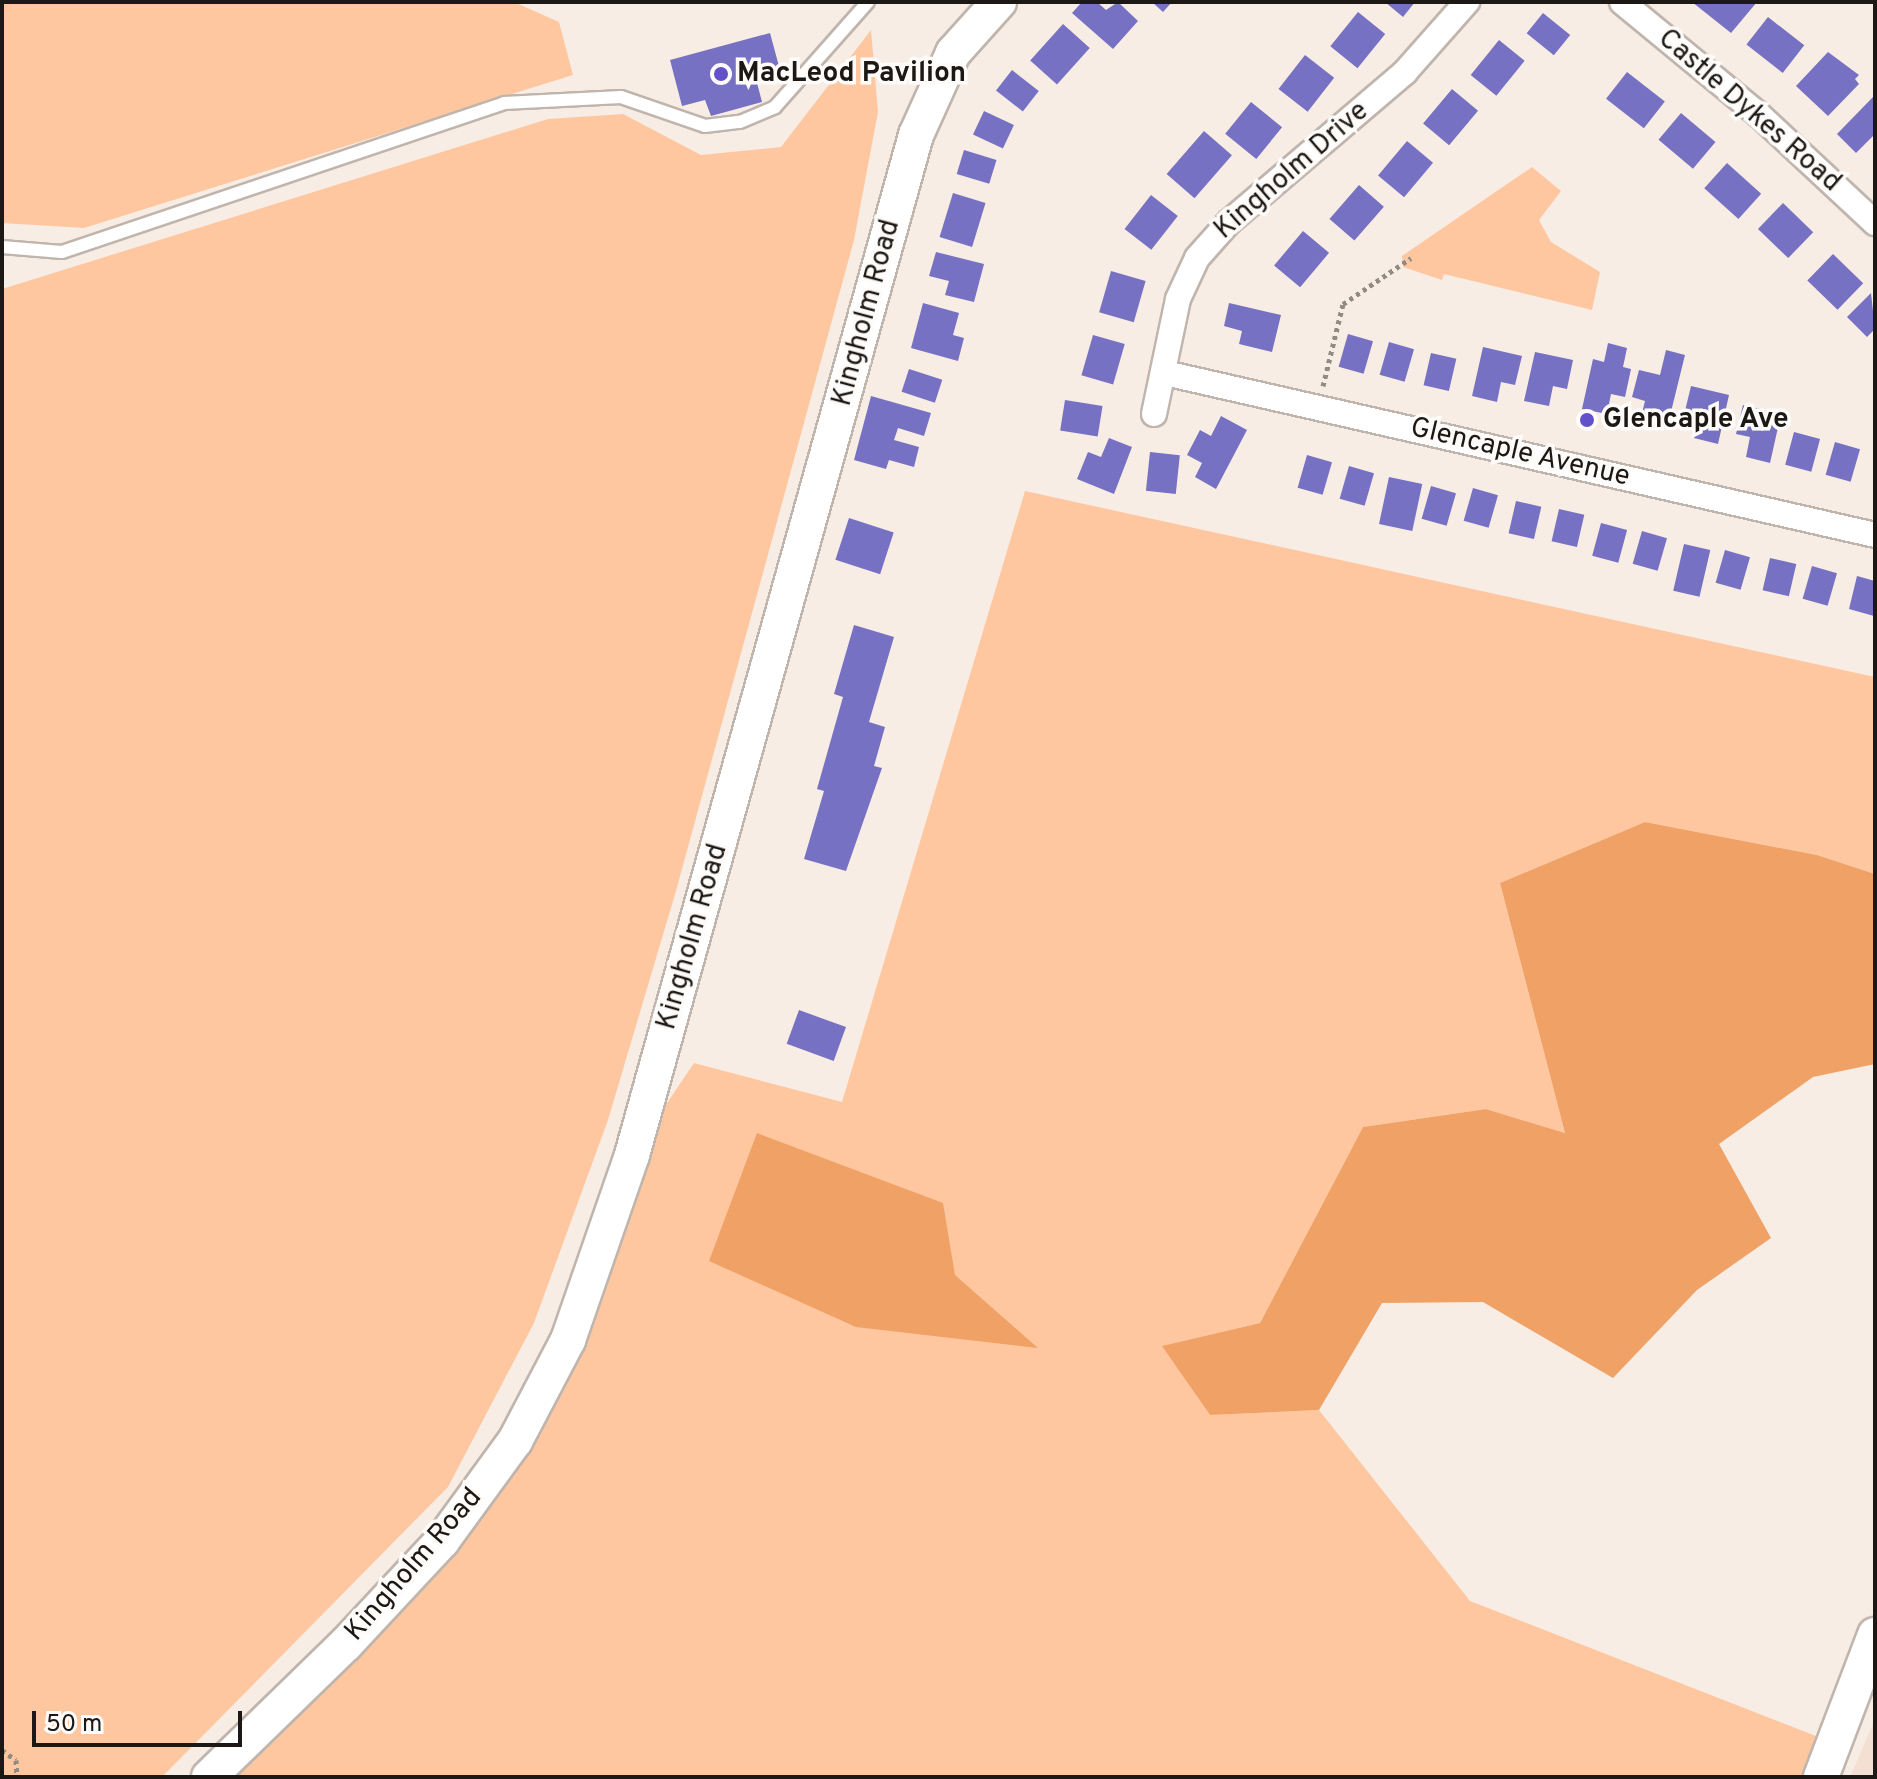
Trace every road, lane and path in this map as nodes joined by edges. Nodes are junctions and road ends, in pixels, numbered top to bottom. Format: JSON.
{"nodes":[{"id":1,"x":868,"y":2,"type":"edge"},
{"id":2,"x":999,"y":2,"type":"edge"},
{"id":3,"x":1467,"y":2,"type":"edge"},
{"id":4,"x":1622,"y":2,"type":"edge"},
{"id":5,"x":1875,"y":223,"type":"edge"},
{"id":6,"x":2,"y":247,"type":"edge"},
{"id":7,"x":1411,"y":258,"type":"dead end"},
{"id":8,"x":1165,"y":373,"type":"junction"},
{"id":9,"x":1320,"y":408,"type":"junction"},
{"id":10,"x":1154,"y":414,"type":"dead end"},
{"id":11,"x":1875,"y":535,"type":"edge"},
{"id":12,"x":1875,"y":1635,"type":"edge"},
{"id":13,"x":2,"y":1750,"type":"edge"},
{"id":14,"x":17,"y":1777,"type":"edge"},
{"id":15,"x":209,"y":1777,"type":"edge"},
{"id":16,"x":1821,"y":1777,"type":"edge"}],
"edges":[{"from":1,"to":6,"type":"lane"},
{"from":2,"to":15,"type":"main road","name":"Kingholm Road"},
{"from":3,"to":8,"type":"street","name":"Kingholm Drive"},
{"from":4,"to":5,"type":"street","name":"Castle Dykes Road"},
{"from":7,"to":9,"type":"path"},
{"from":8,"to":9,"type":"street","name":"Glencaple Avenue"},
{"from":8,"to":10,"type":"street","name":"Kingholm Drive"},
{"from":9,"to":11,"type":"street","name":"Glencaple Avenue"},
{"from":12,"to":16,"type":"main road"},
{"from":13,"to":14,"type":"path"}]}
